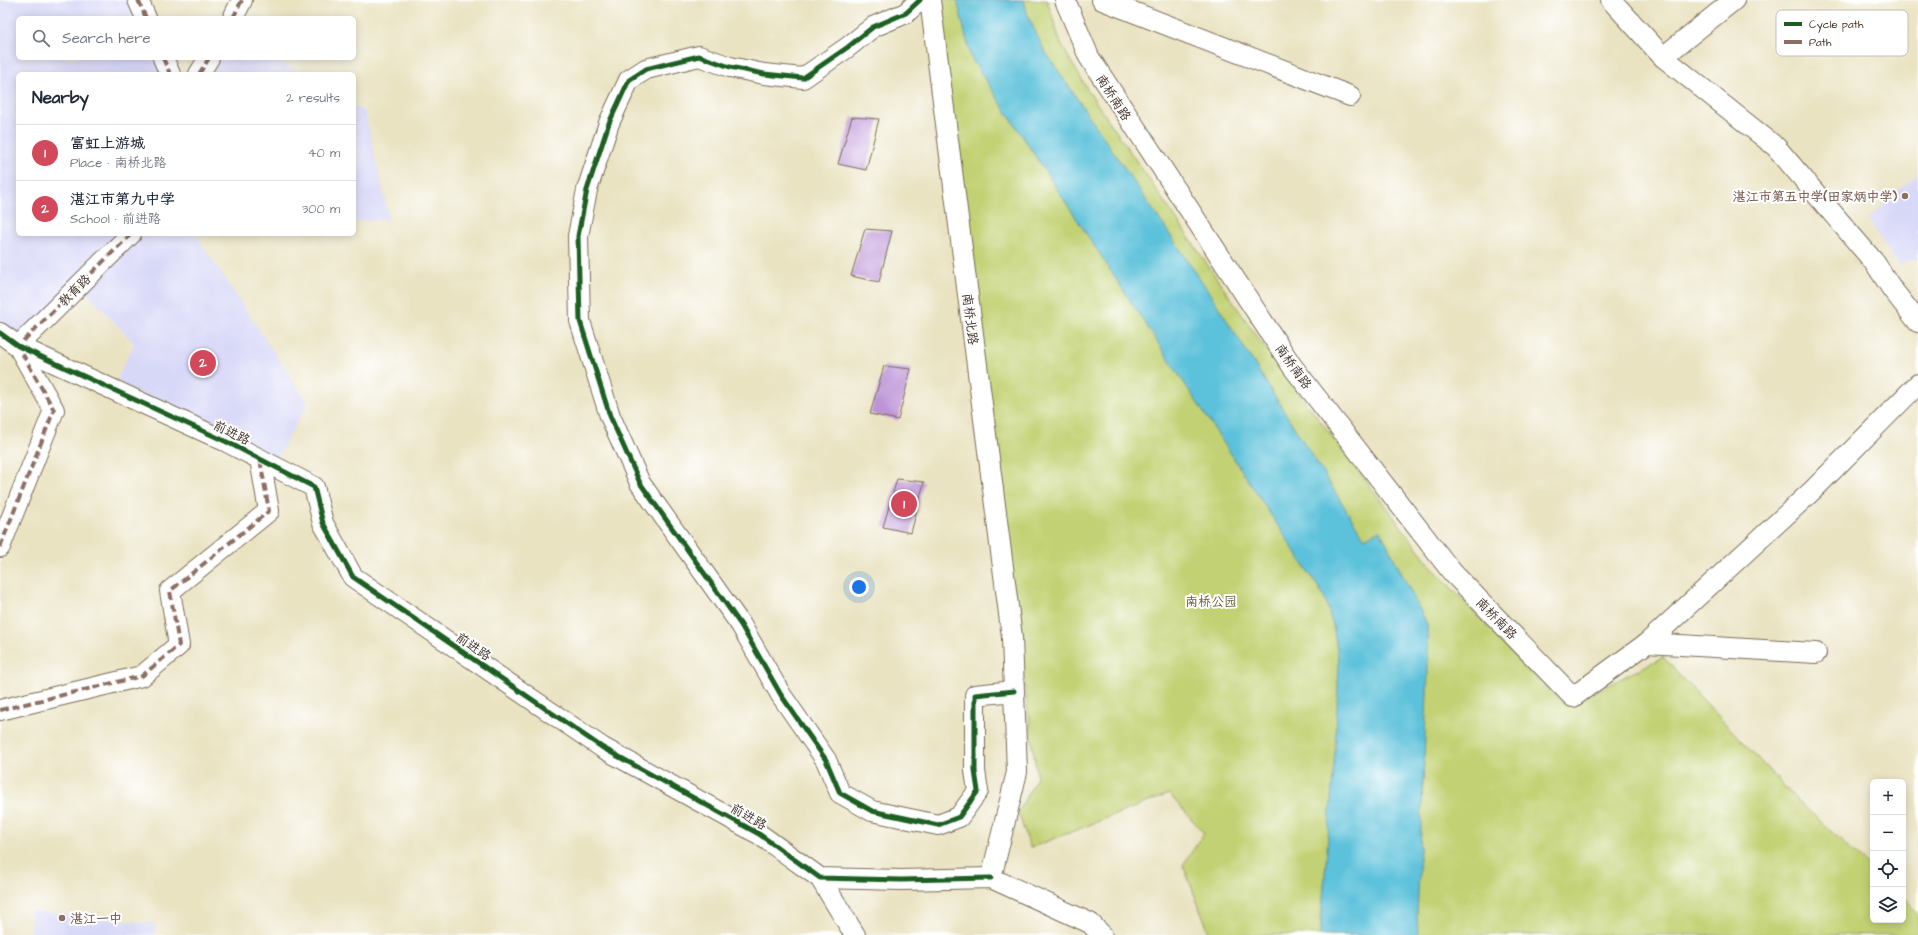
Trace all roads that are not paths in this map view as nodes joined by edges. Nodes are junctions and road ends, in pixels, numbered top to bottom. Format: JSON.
{"nodes":[{"id":1,"x":138,"y":0,"type":"edge"},
{"id":2,"x":242,"y":0,"type":"edge"},
{"id":3,"x":920,"y":0,"type":"edge"},
{"id":4,"x":930,"y":0,"type":"edge"},
{"id":5,"x":1065,"y":0,"type":"edge"},
{"id":6,"x":1102,"y":0,"type":"edge"},
{"id":7,"x":1611,"y":0,"type":"edge"},
{"id":8,"x":1734,"y":0,"type":"edge"},
{"id":9,"x":145,"y":16,"type":"edge"},
{"id":10,"x":233,"y":16,"type":"edge"},
{"id":11,"x":1663,"y":57,"type":"junction"},
{"id":12,"x":164,"y":60,"type":"edge"},
{"id":13,"x":208,"y":60,"type":"edge"},
{"id":14,"x":169,"y":72,"type":"edge"},
{"id":15,"x":201,"y":72,"type":"edge"},
{"id":16,"x":1350,"y":96,"type":"dead end"},
{"id":17,"x":129,"y":236,"type":"edge"},
{"id":18,"x":1918,"y":322,"type":"edge"},
{"id":19,"x":0,"y":333,"type":"edge"},
{"id":20,"x":18,"y":346,"type":"junction"},
{"id":21,"x":1918,"y":384,"type":"edge"},
{"id":22,"x":260,"y":459,"type":"junction"},
{"id":23,"x":0,"y":547,"type":"edge"},
{"id":24,"x":1647,"y":643,"type":"junction"},
{"id":25,"x":1816,"y":653,"type":"dead end"},
{"id":26,"x":1014,"y":691,"type":"junction"},
{"id":27,"x":0,"y":710,"type":"edge"},
{"id":28,"x":820,"y":878,"type":"junction"},
{"id":29,"x":991,"y":878,"type":"junction"},
{"id":30,"x":855,"y":935,"type":"edge"},
{"id":31,"x":1102,"y":935,"type":"edge"}],
"edges":[{"from":1,"to":9,"type":"street"},
{"from":2,"to":10,"type":"street"},
{"from":3,"to":26,"type":"street"},
{"from":4,"to":26,"type":"street","name":"南桥北路"},
{"from":5,"to":24,"type":"street","name":"南桥南路"},
{"from":6,"to":16,"type":"street"},
{"from":7,"to":11,"type":"street"},
{"from":8,"to":11,"type":"street"},
{"from":11,"to":18,"type":"street"},
{"from":12,"to":14,"type":"street"},
{"from":13,"to":15,"type":"street"},
{"from":17,"to":20,"type":"street","name":"教育路"},
{"from":19,"to":20,"type":"street","name":"前进路"},
{"from":20,"to":22,"type":"street","name":"前进路"},
{"from":20,"to":23,"type":"street"},
{"from":21,"to":24,"type":"street"},
{"from":22,"to":27,"type":"street"},
{"from":22,"to":28,"type":"street","name":"前进路"},
{"from":24,"to":25,"type":"street"},
{"from":26,"to":29,"type":"street","name":"南桥北路"},
{"from":28,"to":29,"type":"street"},
{"from":28,"to":30,"type":"street"},
{"from":29,"to":31,"type":"street"}]}
